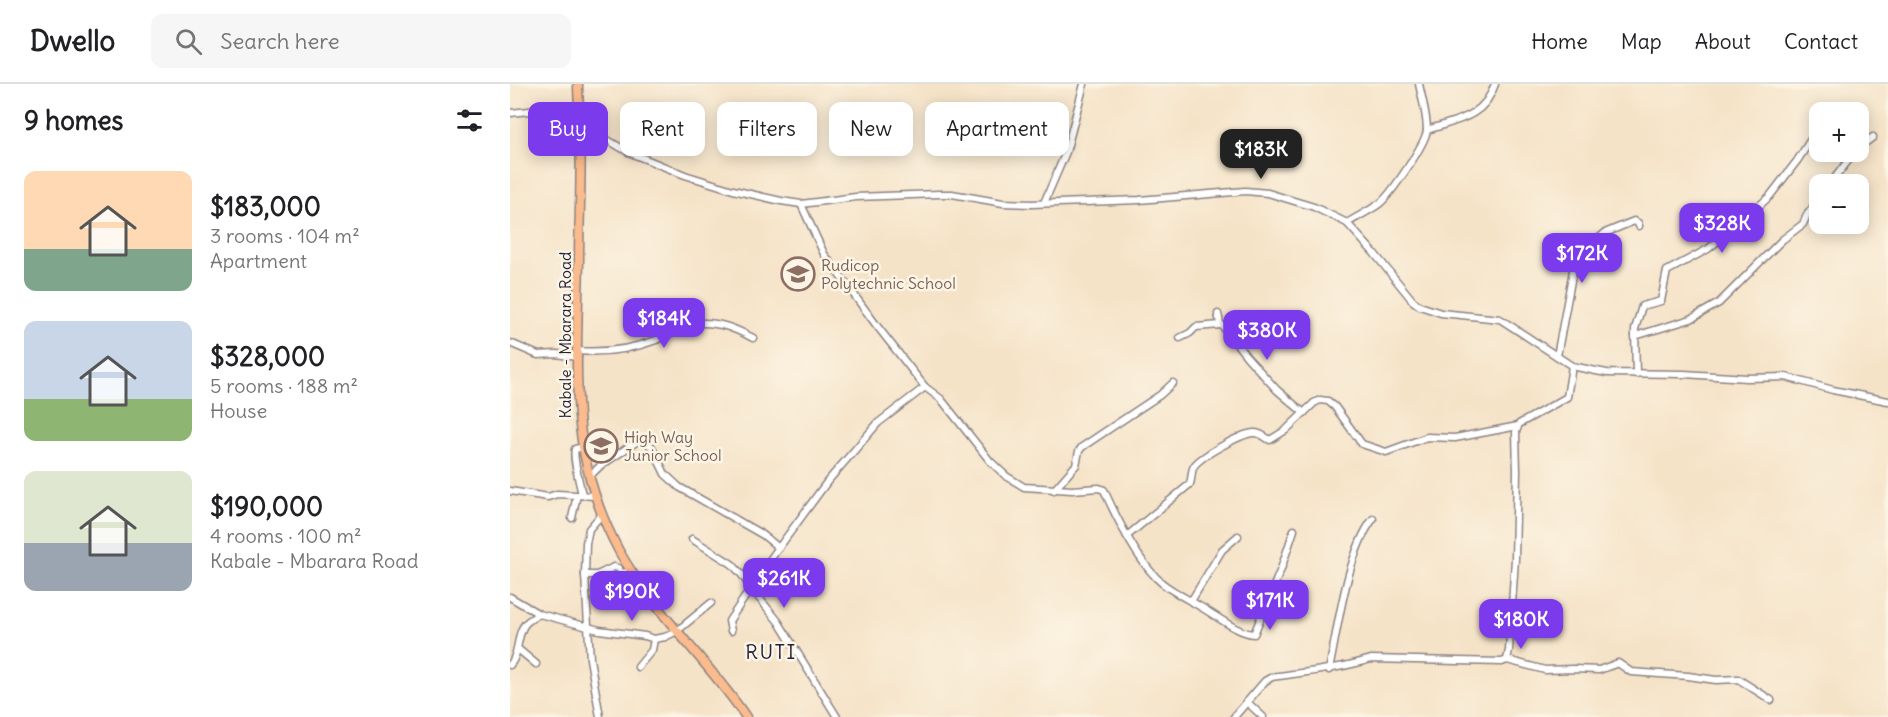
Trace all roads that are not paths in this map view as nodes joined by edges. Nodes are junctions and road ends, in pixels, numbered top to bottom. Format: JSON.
{"nodes":[{"id":1,"x":578,"y":84,"type":"edge"},
{"id":2,"x":1083,"y":84,"type":"edge"},
{"id":3,"x":1419,"y":84,"type":"edge"},
{"id":4,"x":1495,"y":84,"type":"edge"},
{"id":5,"x":578,"y":102,"type":"edge"},
{"id":6,"x":528,"y":111,"type":"edge"},
{"id":7,"x":510,"y":113,"type":"edge"},
{"id":8,"x":1427,"y":130,"type":"junction"},
{"id":9,"x":1873,"y":137,"type":"dead end"},
{"id":10,"x":608,"y":140,"type":"edge"},
{"id":11,"x":1869,"y":140,"type":"edge"},
{"id":12,"x":1809,"y":143,"type":"edge"},
{"id":13,"x":580,"y":156,"type":"edge"},
{"id":14,"x":1847,"y":162,"type":"edge"},
{"id":15,"x":1838,"y":174,"type":"edge"},
{"id":16,"x":1044,"y":203,"type":"junction"},
{"id":17,"x":801,"y":204,"type":"junction"},
{"id":18,"x":1809,"y":212,"type":"edge"},
{"id":19,"x":1347,"y":223,"type":"junction"},
{"id":20,"x":1639,"y":226,"type":"dead end"},
{"id":21,"x":1218,"y":314,"type":"dead end"},
{"id":22,"x":1221,"y":325,"type":"junction"},
{"id":23,"x":1635,"y":336,"type":"junction"},
{"id":24,"x":753,"y":338,"type":"dead end"},
{"id":25,"x":1180,"y":338,"type":"dead end"},
{"id":26,"x":510,"y":342,"type":"edge"},
{"id":27,"x":578,"y":354,"type":"junction"},
{"id":28,"x":1557,"y":356,"type":"junction"},
{"id":29,"x":1572,"y":366,"type":"junction"},
{"id":30,"x":1636,"y":374,"type":"junction"},
{"id":31,"x":1173,"y":383,"type":"dead end"},
{"id":32,"x":926,"y":387,"type":"junction"},
{"id":33,"x":1888,"y":401,"type":"edge"},
{"id":34,"x":1304,"y":413,"type":"junction"},
{"id":35,"x":1518,"y":426,"type":"junction"},
{"id":36,"x":584,"y":447,"type":"junction"},
{"id":37,"x":590,"y":476,"type":"junction"},
{"id":38,"x":1054,"y":490,"type":"junction"},
{"id":39,"x":510,"y":491,"type":"edge"},
{"id":40,"x":580,"y":495,"type":"junction"},
{"id":41,"x":596,"y":496,"type":"junction"},
{"id":42,"x":602,"y":513,"type":"junction"},
{"id":43,"x":572,"y":518,"type":"dead end"},
{"id":44,"x":1373,"y":519,"type":"dead end"},
{"id":45,"x":1294,"y":530,"type":"dead end"},
{"id":46,"x":1238,"y":536,"type":"dead end"},
{"id":47,"x":1128,"y":537,"type":"junction"},
{"id":48,"x":692,"y":539,"type":"dead end"},
{"id":49,"x":779,"y":548,"type":"junction"},
{"id":50,"x":632,"y":571,"type":"junction"},
{"id":51,"x":585,"y":575,"type":"junction"},
{"id":52,"x":750,"y":588,"type":"junction"},
{"id":53,"x":510,"y":597,"type":"edge"},
{"id":54,"x":1190,"y":600,"type":"junction"},
{"id":55,"x":711,"y":603,"type":"dead end"},
{"id":56,"x":539,"y":614,"type":"junction"},
{"id":57,"x":589,"y":627,"type":"junction"},
{"id":58,"x":731,"y":631,"type":"dead end"},
{"id":59,"x":677,"y":632,"type":"junction"},
{"id":60,"x":654,"y":639,"type":"junction"},
{"id":61,"x":518,"y":649,"type":"junction"},
{"id":62,"x":1507,"y":660,"type":"junction"},
{"id":63,"x":536,"y":664,"type":"dead end"},
{"id":64,"x":510,"y":665,"type":"edge"},
{"id":65,"x":638,"y":667,"type":"dead end"},
{"id":66,"x":1329,"y":670,"type":"junction"},
{"id":67,"x":1771,"y":700,"type":"dead end"},
{"id":68,"x":1247,"y":702,"type":"junction"},
{"id":69,"x":600,"y":717,"type":"edge"},
{"id":70,"x":746,"y":717,"type":"edge"},
{"id":71,"x":837,"y":717,"type":"edge"},
{"id":72,"x":1234,"y":717,"type":"edge"},
{"id":73,"x":1263,"y":717,"type":"edge"}],
"edges":[{"from":1,"to":5,"type":"main road","name":"Kabale - Mbarara Road"},
{"from":2,"to":16,"type":"street"},
{"from":3,"to":8,"type":"street"},
{"from":4,"to":8,"type":"street"},
{"from":6,"to":7,"type":"street"},
{"from":8,"to":19,"type":"street"},
{"from":9,"to":11,"type":"street"},
{"from":10,"to":17,"type":"street"},
{"from":12,"to":23,"type":"street"},
{"from":13,"to":27,"type":"main road","name":"Kabale - Mbarara Road"},
{"from":14,"to":15,"type":"street"},
{"from":16,"to":17,"type":"street"},
{"from":16,"to":19,"type":"street"},
{"from":17,"to":32,"type":"street"},
{"from":18,"to":23,"type":"street"},
{"from":19,"to":28,"type":"street"},
{"from":20,"to":28,"type":"street"},
{"from":21,"to":22,"type":"street"},
{"from":22,"to":25,"type":"street"},
{"from":22,"to":34,"type":"street"},
{"from":23,"to":30,"type":"street"},
{"from":24,"to":27,"type":"street"},
{"from":26,"to":27,"type":"street"},
{"from":27,"to":36,"type":"main road","name":"Kabale - Mbarara Road"},
{"from":28,"to":29,"type":"street"},
{"from":29,"to":30,"type":"street"},
{"from":29,"to":35,"type":"street"},
{"from":30,"to":33,"type":"street"},
{"from":31,"to":38,"type":"street"},
{"from":32,"to":38,"type":"street"},
{"from":32,"to":49,"type":"street"},
{"from":34,"to":35,"type":"street"},
{"from":34,"to":47,"type":"street"},
{"from":35,"to":62,"type":"street"},
{"from":36,"to":37,"type":"main road","name":"Kabale - Mbarara Road"},
{"from":36,"to":40,"type":"street"},
{"from":37,"to":41,"type":"main road","name":"Kabale - Mbarara Road"},
{"from":37,"to":49,"type":"street"},
{"from":38,"to":47,"type":"street"},
{"from":39,"to":40,"type":"street"},
{"from":40,"to":41,"type":"street"},
{"from":40,"to":43,"type":"street"},
{"from":41,"to":42,"type":"main road","name":"Kabale - Mbarara Road"},
{"from":42,"to":50,"type":"main road","name":"Kabale - Mbarara Road"},
{"from":42,"to":51,"type":"street"},
{"from":44,"to":66,"type":"street"},
{"from":45,"to":54,"type":"street"},
{"from":46,"to":54,"type":"street"},
{"from":47,"to":54,"type":"street"},
{"from":48,"to":52,"type":"street"},
{"from":49,"to":52,"type":"street"},
{"from":50,"to":51,"type":"street"},
{"from":50,"to":59,"type":"main road","name":"Kabale - Mbarara Road"},
{"from":51,"to":57,"type":"street"},
{"from":52,"to":58,"type":"street"},
{"from":52,"to":71,"type":"street"},
{"from":53,"to":56,"type":"street"},
{"from":55,"to":59,"type":"street"},
{"from":56,"to":57,"type":"street"},
{"from":56,"to":61,"type":"street"},
{"from":57,"to":60,"type":"street"},
{"from":57,"to":69,"type":"street"},
{"from":59,"to":60,"type":"street"},
{"from":59,"to":70,"type":"main road","name":"Kabale - Mbarara Road"},
{"from":60,"to":65,"type":"street"},
{"from":61,"to":63,"type":"street"},
{"from":61,"to":64,"type":"street"},
{"from":62,"to":66,"type":"street"},
{"from":62,"to":67,"type":"street"},
{"from":66,"to":68,"type":"street"},
{"from":68,"to":72,"type":"street"},
{"from":68,"to":73,"type":"street"}]}
